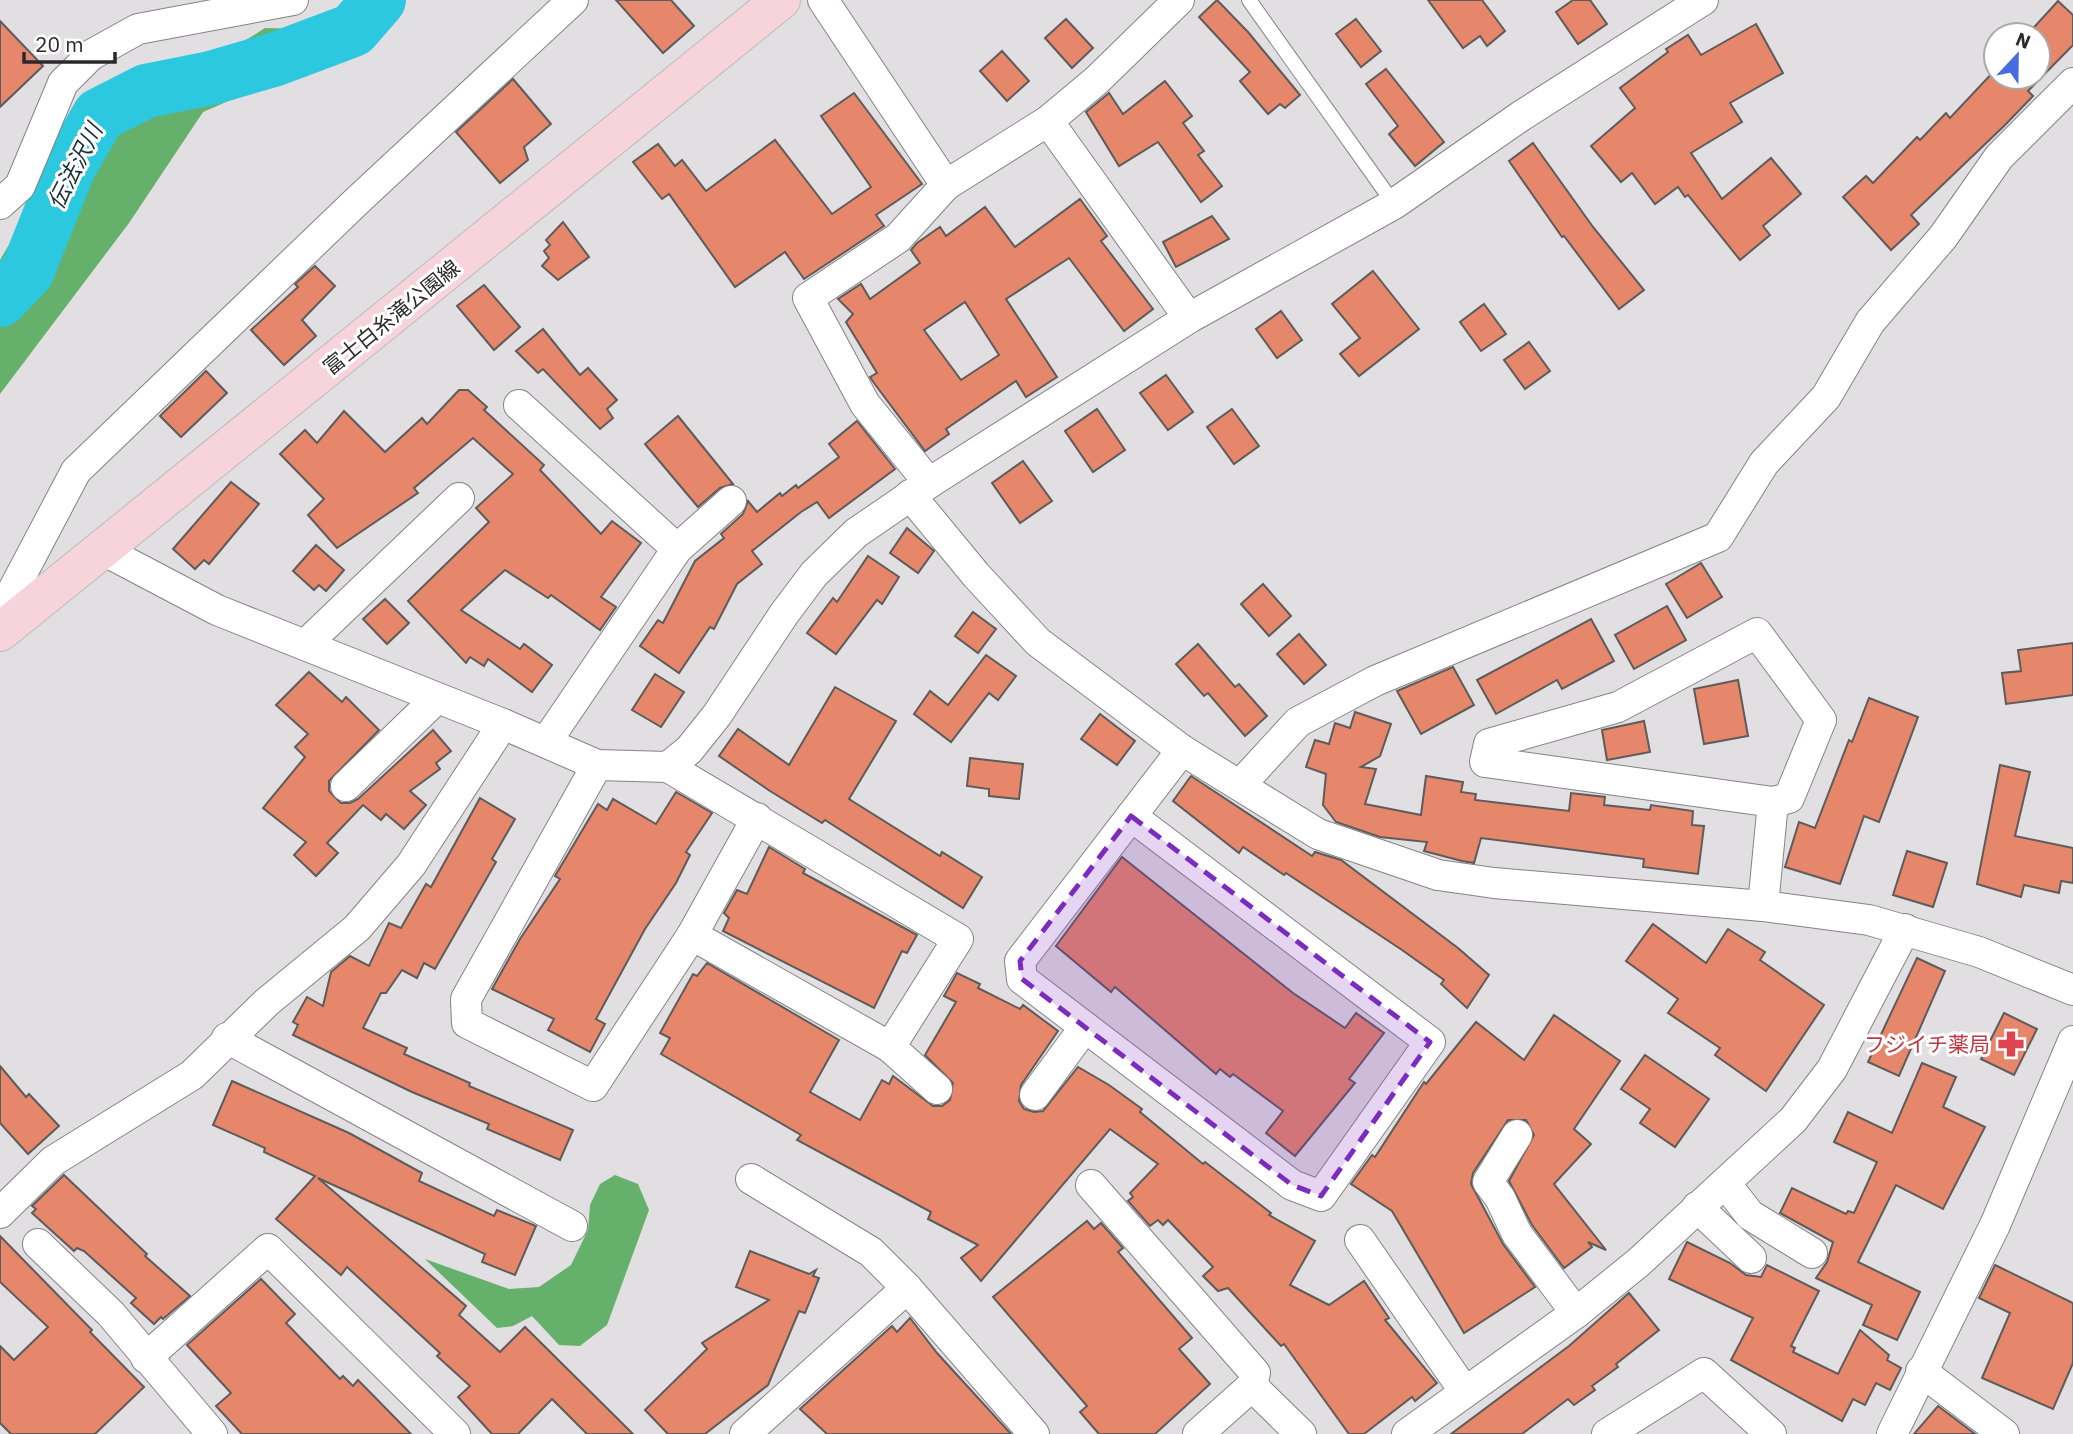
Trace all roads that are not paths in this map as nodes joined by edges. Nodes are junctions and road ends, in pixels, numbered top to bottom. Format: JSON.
{"nodes":[{"id":1,"x":293,"y":0,"type":"edge"},
{"id":2,"x":573,"y":0,"type":"edge"},
{"id":3,"x":781,"y":0,"type":"edge"},
{"id":4,"x":823,"y":0,"type":"edge"},
{"id":5,"x":1179,"y":0,"type":"edge"},
{"id":6,"x":1249,"y":0,"type":"edge"},
{"id":7,"x":1703,"y":0,"type":"edge"},
{"id":8,"x":2073,"y":83,"type":"edge"},
{"id":9,"x":1048,"y":121,"type":"junction"},
{"id":10,"x":946,"y":185,"type":"junction"},
{"id":11,"x":0,"y":204,"type":"edge"},
{"id":12,"x":1394,"y":204,"type":"junction"},
{"id":13,"x":1189,"y":318,"type":"junction"},
{"id":14,"x":519,"y":405,"type":"dead end"},
{"id":15,"x":919,"y":489,"type":"junction"},
{"id":16,"x":459,"y":498,"type":"dead end"},
{"id":17,"x":731,"y":501,"type":"dead end"},
{"id":18,"x":677,"y":549,"type":"junction"},
{"id":19,"x":103,"y":550,"type":"junction"},
{"id":20,"x":0,"y":615,"type":"edge"},
{"id":21,"x":0,"y":632,"type":"edge"},
{"id":22,"x":306,"y":644,"type":"junction"},
{"id":23,"x":436,"y":699,"type":"junction"},
{"id":24,"x":503,"y":724,"type":"junction"},
{"id":25,"x":546,"y":742,"type":"junction"},
{"id":26,"x":1182,"y":750,"type":"junction"},
{"id":27,"x":597,"y":765,"type":"junction"},
{"id":28,"x":668,"y":767,"type":"junction"},
{"id":29,"x":1241,"y":784,"type":"junction"},
{"id":30,"x":346,"y":786,"type":"dead end"},
{"id":31,"x":1773,"y":802,"type":"junction"},
{"id":32,"x":1130,"y":816,"type":"junction"},
{"id":33,"x":757,"y":818,"type":"junction"},
{"id":34,"x":1763,"y":906,"type":"junction"},
{"id":35,"x":1905,"y":929,"type":"junction"},
{"id":36,"x":692,"y":935,"type":"junction"},
{"id":37,"x":2073,"y":990,"type":"edge"},
{"id":38,"x":1085,"y":1027,"type":"junction"},
{"id":39,"x":227,"y":1038,"type":"junction"},
{"id":40,"x":2073,"y":1041,"type":"edge"},
{"id":41,"x":890,"y":1047,"type":"junction"},
{"id":42,"x":937,"y":1089,"type":"dead end"},
{"id":43,"x":1035,"y":1096,"type":"dead end"},
{"id":44,"x":1517,"y":1135,"type":"dead end"},
{"id":45,"x":751,"y":1179,"type":"dead end"},
{"id":46,"x":1725,"y":1183,"type":"junction"},
{"id":47,"x":1091,"y":1185,"type":"dead end"},
{"id":48,"x":2,"y":1206,"type":"edge"},
{"id":49,"x":1697,"y":1207,"type":"junction"},
{"id":50,"x":572,"y":1227,"type":"dead end"},
{"id":51,"x":1360,"y":1240,"type":"dead end"},
{"id":52,"x":38,"y":1244,"type":"dead end"},
{"id":53,"x":1812,"y":1253,"type":"dead end"},
{"id":54,"x":1751,"y":1258,"type":"dead end"},
{"id":55,"x":907,"y":1289,"type":"junction"},
{"id":56,"x":1576,"y":1313,"type":"junction"},
{"id":57,"x":146,"y":1358,"type":"junction"},
{"id":58,"x":1922,"y":1371,"type":"junction"},
{"id":59,"x":1252,"y":1387,"type":"junction"},
{"id":60,"x":1465,"y":1392,"type":"junction"},
{"id":61,"x":747,"y":1433,"type":"edge"},
{"id":62,"x":212,"y":1434,"type":"edge"},
{"id":63,"x":454,"y":1434,"type":"edge"},
{"id":64,"x":1034,"y":1434,"type":"edge"},
{"id":65,"x":1198,"y":1434,"type":"edge"},
{"id":66,"x":1301,"y":1434,"type":"edge"},
{"id":67,"x":1407,"y":1434,"type":"edge"},
{"id":68,"x":1607,"y":1434,"type":"edge"},
{"id":69,"x":1771,"y":1434,"type":"edge"},
{"id":70,"x":1892,"y":1434,"type":"edge"},
{"id":71,"x":2004,"y":1434,"type":"edge"}],
"edges":[{"from":1,"to":11,"type":"street"},
{"from":2,"to":20,"type":"street"},
{"from":3,"to":19,"type":"main road","name":"富士白糸滝公園線"},
{"from":4,"to":10,"type":"street"},
{"from":5,"to":9,"type":"street"},
{"from":6,"to":12,"type":"lane"},
{"from":7,"to":12,"type":"street"},
{"from":8,"to":29,"type":"street"},
{"from":9,"to":10,"type":"street"},
{"from":9,"to":13,"type":"street"},
{"from":10,"to":15,"type":"street"},
{"from":12,"to":13,"type":"street"},
{"from":13,"to":15,"type":"street"},
{"from":14,"to":18,"type":"street"},
{"from":15,"to":26,"type":"street"},
{"from":15,"to":28,"type":"street"},
{"from":16,"to":22,"type":"street"},
{"from":17,"to":18,"type":"street"},
{"from":18,"to":25,"type":"street"},
{"from":19,"to":21,"type":"main road","name":"富士白糸滝公園線"},
{"from":19,"to":22,"type":"street"},
{"from":22,"to":23,"type":"street"},
{"from":23,"to":24,"type":"street"},
{"from":23,"to":30,"type":"street"},
{"from":24,"to":25,"type":"street"},
{"from":24,"to":39,"type":"street"},
{"from":25,"to":27,"type":"street"},
{"from":26,"to":29,"type":"street"},
{"from":26,"to":32,"type":"street"},
{"from":27,"to":28,"type":"street"},
{"from":27,"to":36,"type":"street"},
{"from":28,"to":33,"type":"street"},
{"from":29,"to":34,"type":"street"},
{"from":31,"to":31,"type":"street"},
{"from":31,"to":34,"type":"street"},
{"from":32,"to":38,"type":"street"},
{"from":32,"to":38,"type":"street"},
{"from":33,"to":36,"type":"street"},
{"from":33,"to":41,"type":"street"},
{"from":34,"to":35,"type":"street"},
{"from":35,"to":37,"type":"street"},
{"from":35,"to":46,"type":"street"},
{"from":36,"to":41,"type":"street"},
{"from":38,"to":43,"type":"street"},
{"from":39,"to":48,"type":"street"},
{"from":39,"to":50,"type":"street"},
{"from":40,"to":58,"type":"street"},
{"from":41,"to":42,"type":"street"},
{"from":44,"to":56,"type":"street"},
{"from":45,"to":55,"type":"street"},
{"from":46,"to":49,"type":"street"},
{"from":46,"to":53,"type":"street"},
{"from":47,"to":59,"type":"street"},
{"from":49,"to":54,"type":"street"},
{"from":49,"to":56,"type":"street"},
{"from":51,"to":60,"type":"street"},
{"from":52,"to":57,"type":"street"},
{"from":55,"to":61,"type":"street"},
{"from":55,"to":64,"type":"street"},
{"from":56,"to":60,"type":"street"},
{"from":57,"to":62,"type":"street"},
{"from":57,"to":63,"type":"street"},
{"from":58,"to":70,"type":"street"},
{"from":58,"to":71,"type":"street"},
{"from":59,"to":65,"type":"street"},
{"from":59,"to":66,"type":"street"},
{"from":60,"to":67,"type":"street"},
{"from":68,"to":69,"type":"street"}]}
